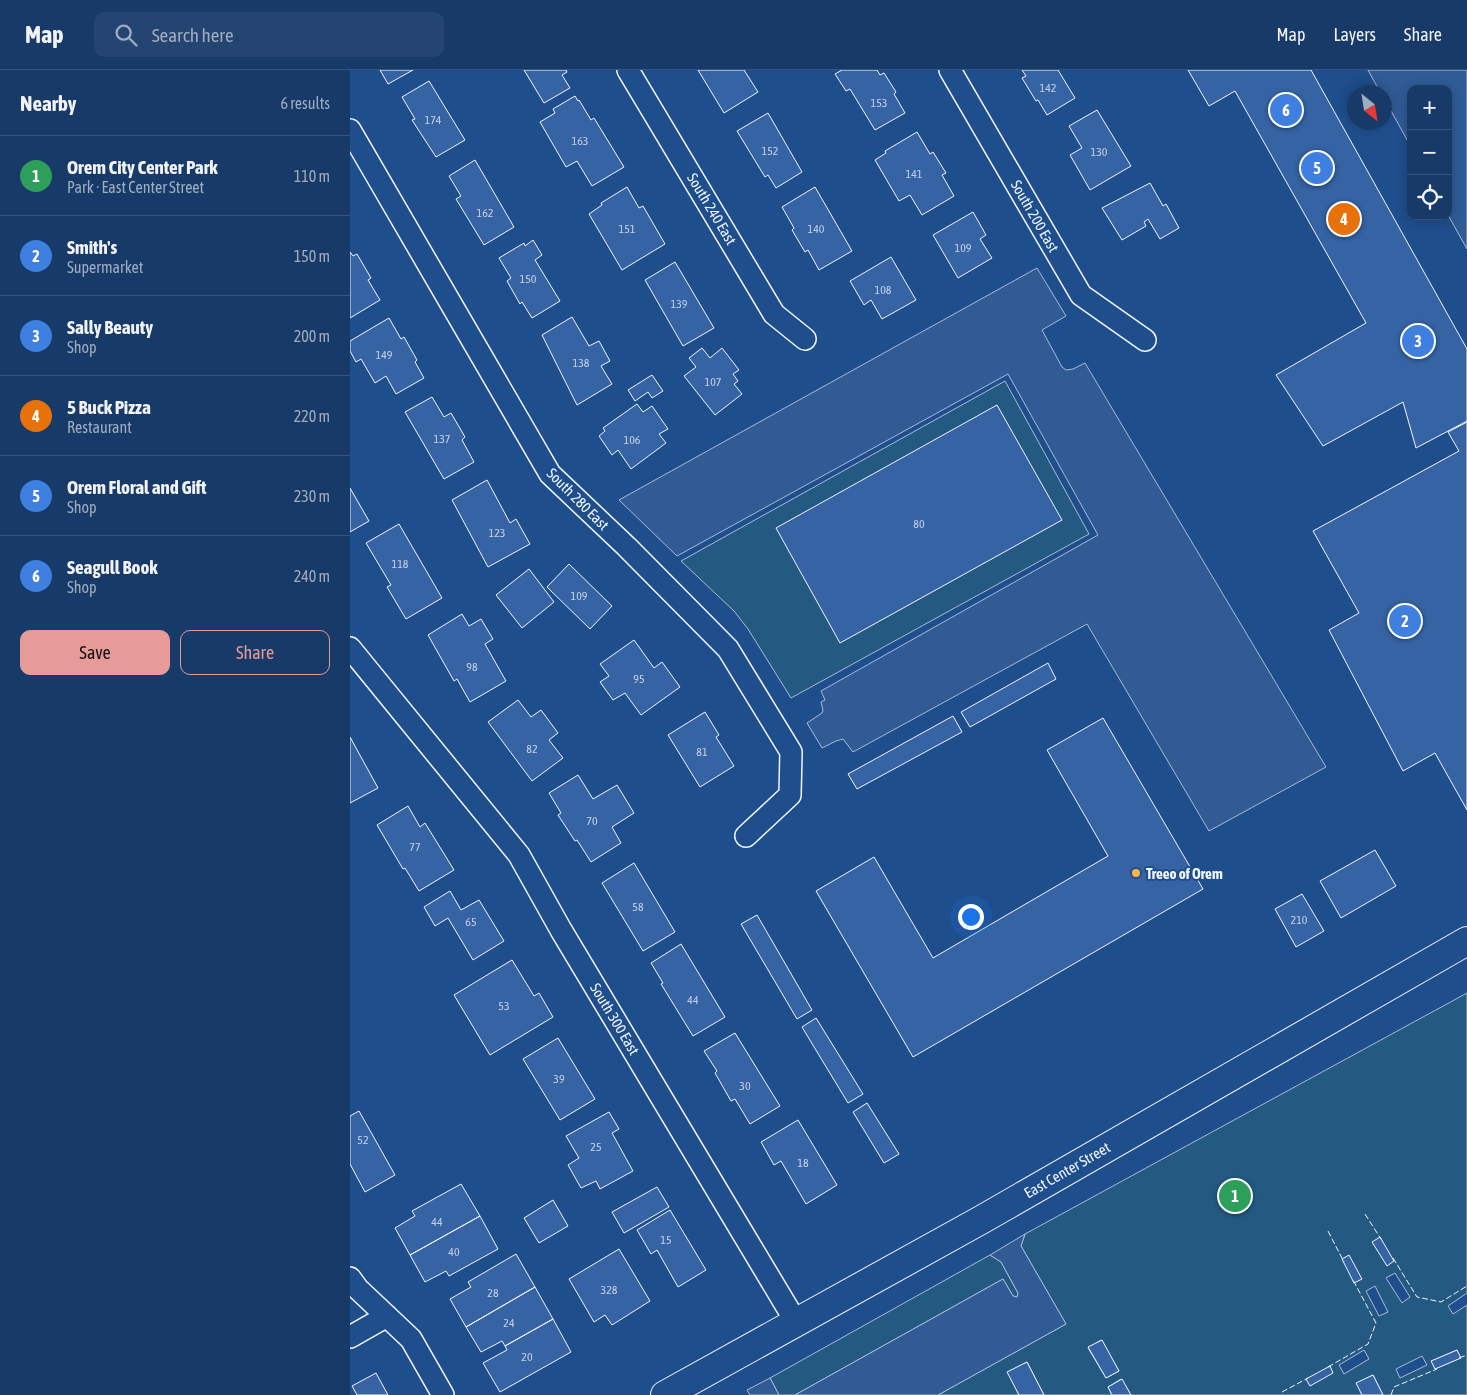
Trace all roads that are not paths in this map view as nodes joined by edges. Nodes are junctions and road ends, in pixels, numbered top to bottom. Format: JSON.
{"nodes":[{"id":1,"x":628,"y":70,"type":"edge"},
{"id":2,"x":950,"y":70,"type":"edge"},
{"id":3,"x":350,"y":130,"type":"edge"},
{"id":4,"x":806,"y":339,"type":"dead end"},
{"id":5,"x":1145,"y":340,"type":"dead end"},
{"id":6,"x":350,"y":648,"type":"edge"},
{"id":7,"x":746,"y":836,"type":"dead end"},
{"id":8,"x":1467,"y":941,"type":"edge"},
{"id":9,"x":350,"y":1278,"type":"edge"},
{"id":10,"x":387,"y":1316,"type":"junction"},
{"id":11,"x":796,"y":1322,"type":"junction"},
{"id":12,"x":350,"y":1337,"type":"edge"},
{"id":13,"x":443,"y":1395,"type":"edge"},
{"id":14,"x":665,"y":1395,"type":"edge"}],
"edges":[{"from":1,"to":4,"type":"street","name":"South 240 East"},
{"from":2,"to":5,"type":"street","name":"South 200 East"},
{"from":3,"to":7,"type":"street","name":"South 280 East"},
{"from":6,"to":11,"type":"street","name":"South 300 East"},
{"from":8,"to":11,"type":"main road","name":"East Center Street"},
{"from":9,"to":10,"type":"street"},
{"from":10,"to":12,"type":"street"},
{"from":10,"to":13,"type":"street"},
{"from":11,"to":14,"type":"main road","name":"East Center Street"}]}
